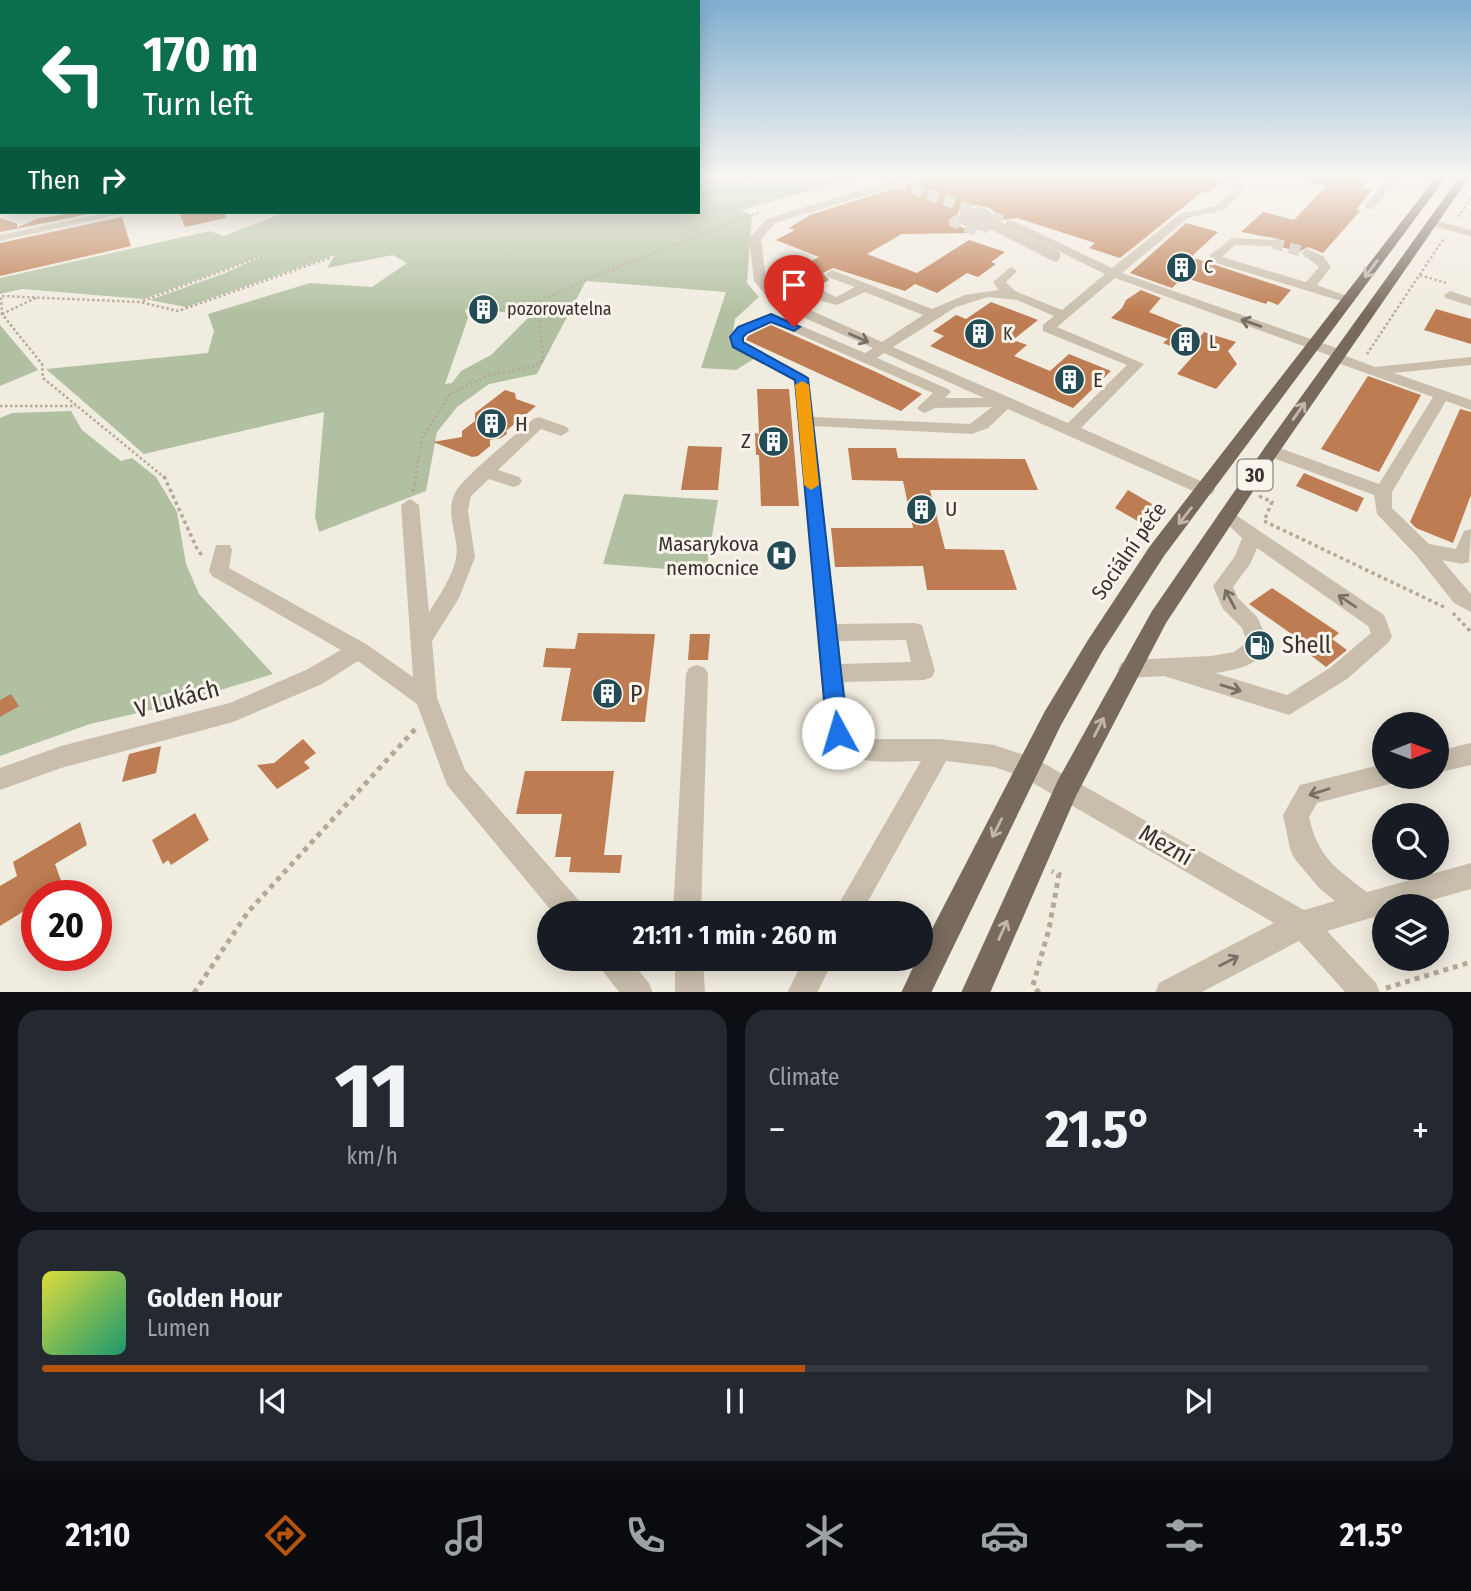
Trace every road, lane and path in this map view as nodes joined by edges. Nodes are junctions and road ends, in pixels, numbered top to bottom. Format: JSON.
{"nodes":[{"id":1,"x":76,"y":222,"type":"edge"},
{"id":2,"x":733,"y":222,"type":"edge"},
{"id":3,"x":771,"y":222,"type":"edge"},
{"id":4,"x":989,"y":222,"type":"tunnel mouth"},
{"id":5,"x":1176,"y":222,"type":"edge"},
{"id":6,"x":1407,"y":222,"type":"edge"},
{"id":7,"x":1454,"y":222,"type":"edge"},
{"id":8,"x":1010,"y":223,"type":"tunnel mouth"},
{"id":9,"x":1433,"y":223,"type":"joint"},
{"id":10,"x":1450,"y":228,"type":"junction"},
{"id":11,"x":1471,"y":233,"type":"edge"},
{"id":12,"x":0,"y":238,"type":"edge"},
{"id":13,"x":1273,"y":243,"type":"tunnel mouth"},
{"id":14,"x":1307,"y":253,"type":"dead end"},
{"id":15,"x":262,"y":256,"type":"dead end"},
{"id":16,"x":330,"y":258,"type":"dead end"},
{"id":17,"x":1011,"y":271,"type":"dead end"},
{"id":18,"x":1111,"y":274,"type":"junction"},
{"id":19,"x":865,"y":287,"type":"junction"},
{"id":20,"x":1309,"y":287,"type":"junction"},
{"id":21,"x":1010,"y":294,"type":"junction"},
{"id":22,"x":1450,"y":295,"type":"dead end"},
{"id":23,"x":1,"y":296,"type":"edge"},
{"id":24,"x":40,"y":296,"type":"junction"},
{"id":25,"x":1349,"y":299,"type":"junction"},
{"id":26,"x":140,"y":302,"type":"junction"},
{"id":27,"x":1471,"y":302,"type":"edge"},
{"id":28,"x":534,"y":303,"type":"junction"},
{"id":29,"x":2,"y":314,"type":"junction"},
{"id":30,"x":933,"y":314,"type":"junction"},
{"id":31,"x":1063,"y":315,"type":"junction"},
{"id":32,"x":491,"y":316,"type":"dead end"},
{"id":33,"x":1315,"y":345,"type":"junction"},
{"id":34,"x":882,"y":349,"type":"junction"},
{"id":35,"x":1338,"y":356,"type":"junction"},
{"id":36,"x":867,"y":358,"type":"junction"},
{"id":37,"x":1471,"y":360,"type":"edge"},
{"id":38,"x":1366,"y":368,"type":"junction"},
{"id":39,"x":1442,"y":395,"type":"junction"},
{"id":40,"x":1006,"y":402,"type":"junction"},
{"id":41,"x":1471,"y":405,"type":"edge"},
{"id":42,"x":0,"y":406,"type":"edge"},
{"id":43,"x":78,"y":406,"type":"junction"},
{"id":44,"x":804,"y":421,"type":"junction"},
{"id":45,"x":1070,"y":430,"type":"junction"},
{"id":46,"x":561,"y":431,"type":"dead end"},
{"id":47,"x":1271,"y":451,"type":"junction"},
{"id":48,"x":484,"y":472,"type":"junction"},
{"id":49,"x":513,"y":481,"type":"dead end"},
{"id":50,"x":1245,"y":489,"type":"junction"},
{"id":51,"x":1206,"y":490,"type":"junction"},
{"id":52,"x":1383,"y":492,"type":"junction"},
{"id":53,"x":410,"y":505,"type":"joint"},
{"id":54,"x":1227,"y":515,"type":"junction"},
{"id":55,"x":1252,"y":536,"type":"junction"},
{"id":56,"x":1471,"y":536,"type":"edge"},
{"id":57,"x":1423,"y":550,"type":"junction"},
{"id":58,"x":221,"y":560,"type":"joint"},
{"id":59,"x":1471,"y":604,"type":"edge"},
{"id":60,"x":827,"y":632,"type":"junction"},
{"id":61,"x":1471,"y":632,"type":"edge"},
{"id":62,"x":421,"y":640,"type":"junction"},
{"id":63,"x":359,"y":650,"type":"junction"},
{"id":64,"x":1166,"y":668,"type":"junction"},
{"id":65,"x":1129,"y":669,"type":"junction"},
{"id":66,"x":831,"y":673,"type":"junction"},
{"id":67,"x":697,"y":674,"type":"dead end"},
{"id":68,"x":428,"y":704,"type":"junction"},
{"id":69,"x":940,"y":750,"type":"junction"},
{"id":70,"x":1471,"y":754,"type":"edge"},
{"id":71,"x":1449,"y":759,"type":"edge"},
{"id":72,"x":1028,"y":768,"type":"junction"},
{"id":73,"x":1372,"y":778,"type":"edge"},
{"id":74,"x":0,"y":779,"type":"edge"},
{"id":75,"x":1067,"y":788,"type":"junction"},
{"id":76,"x":1471,"y":876,"type":"edge"},
{"id":77,"x":561,"y":901,"type":"edge"},
{"id":78,"x":688,"y":901,"type":"edge"},
{"id":79,"x":853,"y":901,"type":"edge"},
{"id":80,"x":1364,"y":906,"type":"junction"},
{"id":81,"x":1302,"y":924,"type":"junction"},
{"id":82,"x":1471,"y":962,"type":"edge"},
{"id":83,"x":621,"y":971,"type":"edge"},
{"id":84,"x":689,"y":971,"type":"edge"},
{"id":85,"x":813,"y":971,"type":"edge"},
{"id":86,"x":1374,"y":990,"type":"edge"},
{"id":87,"x":194,"y":992,"type":"edge"},
{"id":88,"x":639,"y":992,"type":"edge"},
{"id":89,"x":690,"y":992,"type":"edge"},
{"id":90,"x":801,"y":992,"type":"edge"},
{"id":91,"x":915,"y":992,"type":"edge"},
{"id":92,"x":975,"y":992,"type":"edge"},
{"id":93,"x":1169,"y":992,"type":"edge"}],
"edges":[{"from":1,"to":12,"type":"street"},
{"from":2,"to":28,"type":"path"},
{"from":3,"to":34,"type":"street","one_way":true},
{"from":4,"to":18,"type":"street","bridge":true},
{"from":5,"to":18,"type":"street"},
{"from":6,"to":25,"type":"main road","name":"Sociální péče","number":"30","one_way":true},
{"from":7,"to":10,"type":"path"},
{"from":8,"to":18,"type":"street"},
{"from":9,"to":10,"type":"street"},
{"from":9,"to":35,"type":"main road","number":"30"},
{"from":10,"to":11,"type":"street"},
{"from":10,"to":38,"type":"path"},
{"from":13,"to":20,"type":"street"},
{"from":14,"to":20,"type":"street"},
{"from":15,"to":26,"type":"path"},
{"from":16,"to":26,"type":"path"},
{"from":17,"to":21,"type":"street"},
{"from":18,"to":31,"type":"street"},
{"from":33,"to":18,"type":"street","one_way":true},
{"from":19,"to":19,"type":"street"},
{"from":19,"to":30,"type":"street"},
{"from":20,"to":25,"type":"street"},
{"from":21,"to":30,"type":"street"},
{"from":21,"to":31,"type":"street"},
{"from":22,"to":27,"type":"street"},
{"from":23,"to":24,"type":"path"},
{"from":23,"to":29,"type":"path"},
{"from":24,"to":26,"type":"path"},
{"from":24,"to":29,"type":"path"},
{"from":25,"to":33,"type":"main road","name":"Sociální péče","number":"30"},
{"from":28,"to":32,"type":"path"},
{"from":28,"to":53,"type":"path"},
{"from":29,"to":43,"type":"path"},
{"from":30,"to":34,"type":"street"},
{"from":31,"to":45,"type":"street"},
{"from":33,"to":35,"type":"street"},
{"from":33,"to":51,"type":"main road","name":"Sociální péče","number":"30"},
{"from":34,"to":36,"type":"street"},
{"from":34,"to":40,"type":"street"},
{"from":35,"to":38,"type":"street"},
{"from":47,"to":35,"type":"main road","number":"30","one_way":true},
{"from":36,"to":40,"type":"street"},
{"from":36,"to":44,"type":"street","name":"Mezní"},
{"from":37,"to":38,"type":"street"},
{"from":38,"to":39,"type":"street"},
{"from":39,"to":41,"type":"street"},
{"from":39,"to":52,"type":"street"},
{"from":40,"to":44,"type":"street"},
{"from":40,"to":45,"type":"street"},
{"from":42,"to":43,"type":"path"},
{"from":43,"to":58,"type":"path"},
{"from":44,"to":60,"type":"street","name":"Mezní"},
{"from":45,"to":51,"type":"street"},
{"from":46,"to":48,"type":"street"},
{"from":47,"to":50,"type":"main road","number":"30"},
{"from":47,"to":52,"type":"street"},
{"from":48,"to":49,"type":"street"},
{"from":48,"to":62,"type":"street"},
{"from":50,"to":54,"type":"main road","number":"30"},
{"from":50,"to":61,"type":"path"},
{"from":51,"to":72,"type":"main road","name":"Sociální péče","number":"30","one_way":true},
{"from":52,"to":57,"type":"street"},
{"from":53,"to":62,"type":"street"},
{"from":54,"to":55,"type":"street"},
{"from":54,"to":65,"type":"main road","number":"30"},
{"from":64,"to":55,"type":"street","one_way":true},
{"from":64,"to":55,"type":"street","one_way":true},
{"from":56,"to":57,"type":"street"},
{"from":57,"to":59,"type":"street"},
{"from":58,"to":63,"type":"street"},
{"from":60,"to":66,"type":"street","name":"Mezní"},
{"from":60,"to":66,"type":"street"},
{"from":62,"to":68,"type":"street"},
{"from":63,"to":68,"type":"street"},
{"from":63,"to":74,"type":"street","name":"V Lukách"},
{"from":64,"to":65,"type":"street"},
{"from":75,"to":65,"type":"main road","number":"30","one_way":true},
{"from":66,"to":69,"type":"street","name":"Mezní"},
{"from":67,"to":78,"type":"street"},
{"from":68,"to":77,"type":"street"},
{"from":68,"to":87,"type":"path"},
{"from":69,"to":72,"type":"street","name":"Mezní"},
{"from":69,"to":79,"type":"street"},
{"from":70,"to":71,"type":"street"},
{"from":72,"to":75,"type":"street","name":"Mezní"},
{"from":72,"to":91,"type":"main road","name":"Sociální péče","number":"30","one_way":true},
{"from":73,"to":80,"type":"street","one_way":true},
{"from":75,"to":81,"type":"street","name":"Mezní"},
{"from":92,"to":75,"type":"main road","number":"30","one_way":true},
{"from":76,"to":80,"type":"street"},
{"from":80,"to":81,"type":"street"},
{"from":81,"to":86,"type":"street","name":"Mezní"},
{"from":93,"to":81,"type":"street","one_way":true},
{"from":82,"to":86,"type":"path"},
{"from":83,"to":88,"type":"street"},
{"from":84,"to":89,"type":"street"},
{"from":85,"to":90,"type":"street"}]}
